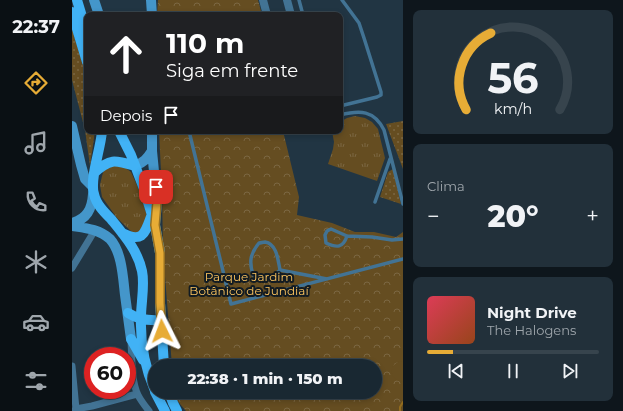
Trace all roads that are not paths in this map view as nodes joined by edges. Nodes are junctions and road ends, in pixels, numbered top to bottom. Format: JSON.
{"nodes":[{"id":1,"x":77,"y":0,"type":"edge"},
{"id":2,"x":94,"y":0,"type":"edge"},
{"id":3,"x":151,"y":0,"type":"edge"},
{"id":4,"x":263,"y":0,"type":"edge"},
{"id":5,"x":287,"y":0,"type":"edge"},
{"id":6,"x":299,"y":0,"type":"edge"},
{"id":7,"x":342,"y":0,"type":"edge"},
{"id":8,"x":72,"y":12,"type":"edge"},
{"id":9,"x":98,"y":12,"type":"edge"},
{"id":10,"x":152,"y":12,"type":"edge"},
{"id":11,"x":266,"y":12,"type":"edge"},
{"id":12,"x":290,"y":12,"type":"edge"},
{"id":13,"x":302,"y":12,"type":"edge"},
{"id":14,"x":84,"y":23,"type":"edge"},
{"id":15,"x":84,"y":52,"type":"edge"},
{"id":16,"x":343,"y":105,"type":"edge"},
{"id":17,"x":343,"y":115,"type":"edge"},
{"id":18,"x":72,"y":126,"type":"edge"},
{"id":19,"x":102,"y":134,"type":"edge"},
{"id":20,"x":121,"y":134,"type":"edge"},
{"id":21,"x":126,"y":134,"type":"edge"},
{"id":22,"x":152,"y":134,"type":"edge"},
{"id":23,"x":190,"y":134,"type":"edge"},
{"id":24,"x":128,"y":148,"type":"junction"},
{"id":25,"x":152,"y":151,"type":"junction"},
{"id":26,"x":391,"y":158,"type":"junction"},
{"id":27,"x":135,"y":166,"type":"junction"},
{"id":28,"x":94,"y":173,"type":"junction"},
{"id":29,"x":93,"y":191,"type":"junction"},
{"id":30,"x":375,"y":202,"type":"dead end"},
{"id":31,"x":403,"y":204,"type":"edge"},
{"id":32,"x":152,"y":214,"type":"junction"},
{"id":33,"x":82,"y":219,"type":"junction"},
{"id":34,"x":72,"y":223,"type":"edge"},
{"id":35,"x":155,"y":225,"type":"junction"},
{"id":36,"x":72,"y":226,"type":"edge"},
{"id":37,"x":92,"y":229,"type":"junction"},
{"id":38,"x":122,"y":233,"type":"junction"},
{"id":39,"x":348,"y":236,"type":"junction"},
{"id":40,"x":403,"y":239,"type":"edge"},
{"id":41,"x":403,"y":259,"type":"edge"},
{"id":42,"x":72,"y":268,"type":"edge"},
{"id":43,"x":280,"y":270,"type":"junction"},
{"id":44,"x":328,"y":280,"type":"junction"},
{"id":45,"x":128,"y":314,"type":"junction"},
{"id":46,"x":141,"y":319,"type":"junction"},
{"id":47,"x":161,"y":320,"type":"junction"},
{"id":48,"x":131,"y":338,"type":"junction"},
{"id":49,"x":164,"y":359,"type":"edge"},
{"id":50,"x":145,"y":364,"type":"junction"},
{"id":51,"x":72,"y":366,"type":"edge"},
{"id":52,"x":148,"y":374,"type":"edge"},
{"id":53,"x":137,"y":394,"type":"junction"},
{"id":54,"x":159,"y":399,"type":"edge"},
{"id":55,"x":172,"y":399,"type":"edge"},
{"id":56,"x":74,"y":410,"type":"edge"},
{"id":57,"x":149,"y":411,"type":"edge"},
{"id":58,"x":165,"y":411,"type":"edge"},
{"id":59,"x":177,"y":411,"type":"edge"}],
"edges":[{"from":1,"to":14,"type":"main road"},
{"from":2,"to":9,"type":"main road"},
{"from":3,"to":10,"type":"main road"},
{"from":4,"to":11,"type":"street"},
{"from":5,"to":12,"type":"street"},
{"from":6,"to":13,"type":"lane"},
{"from":7,"to":16,"type":"lane"},
{"from":8,"to":15,"type":"main road"},
{"from":17,"to":26,"type":"lane"},
{"from":18,"to":29,"type":"main road"},
{"from":19,"to":28,"type":"main road"},
{"from":20,"to":24,"type":"main road"},
{"from":21,"to":24,"type":"main road"},
{"from":22,"to":25,"type":"main road"},
{"from":23,"to":44,"type":"lane"},
{"from":24,"to":27,"type":"main road"},
{"from":25,"to":27,"type":"main road"},
{"from":25,"to":35,"type":"main road"},
{"from":26,"to":30,"type":"lane"},
{"from":26,"to":31,"type":"lane"},
{"from":27,"to":28,"type":"main road"},
{"from":27,"to":32,"type":"main road"},
{"from":28,"to":29,"type":"main road"},
{"from":29,"to":33,"type":"main road"},
{"from":29,"to":38,"type":"main road"},
{"from":32,"to":35,"type":"main road"},
{"from":32,"to":38,"type":"main road"},
{"from":33,"to":34,"type":"main road"},
{"from":33,"to":37,"type":"street"},
{"from":35,"to":47,"type":"main road"},
{"from":36,"to":37,"type":"main road"},
{"from":37,"to":42,"type":"street"},
{"from":37,"to":45,"type":"main road"},
{"from":38,"to":46,"type":"main road"},
{"from":39,"to":39,"type":"lane"},
{"from":39,"to":40,"type":"lane"},
{"from":41,"to":44,"type":"lane"},
{"from":43,"to":43,"type":"lane"},
{"from":43,"to":44,"type":"lane"},
{"from":45,"to":46,"type":"main road"},
{"from":45,"to":48,"type":"main road"},
{"from":46,"to":47,"type":"main road"},
{"from":46,"to":50,"type":"main road"},
{"from":47,"to":49,"type":"main road"},
{"from":48,"to":50,"type":"main road"},
{"from":48,"to":53,"type":"street"},
{"from":50,"to":52,"type":"main road"},
{"from":51,"to":56,"type":"street"},
{"from":53,"to":56,"type":"street"},
{"from":53,"to":57,"type":"street"},
{"from":54,"to":58,"type":"main road"},
{"from":55,"to":59,"type":"main road"}]}
